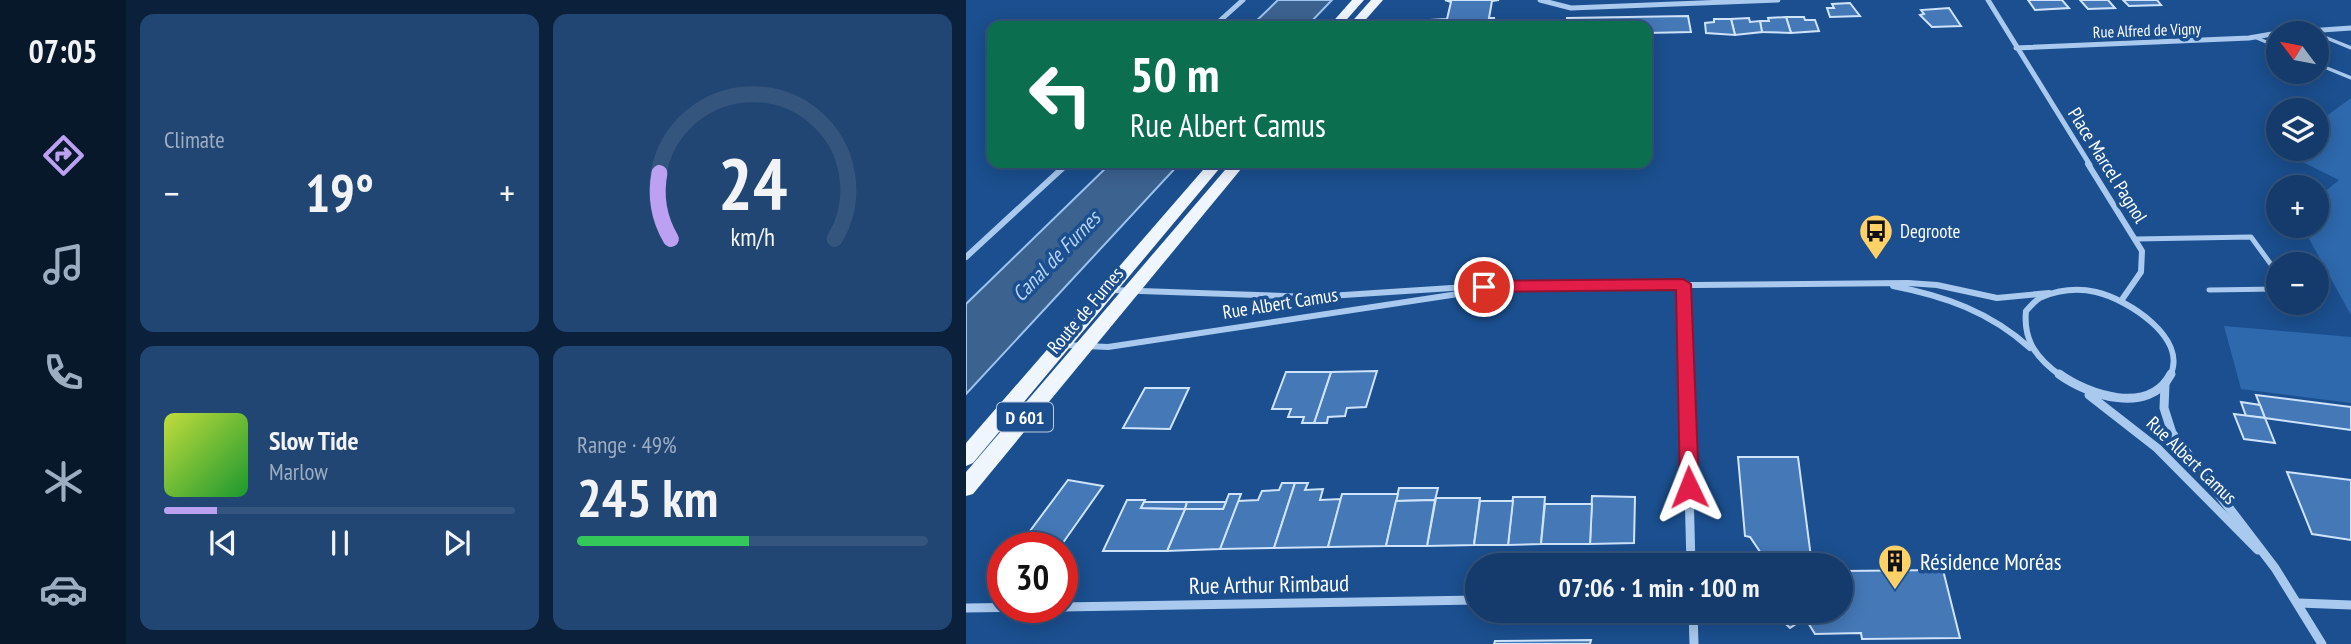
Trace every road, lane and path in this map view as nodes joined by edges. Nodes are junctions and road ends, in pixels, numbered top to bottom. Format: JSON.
{"nodes":[{"id":1,"x":1243,"y":0,"type":"edge"},
{"id":2,"x":1358,"y":0,"type":"edge"},
{"id":3,"x":1377,"y":0,"type":"edge"},
{"id":4,"x":1540,"y":0,"type":"edge"},
{"id":5,"x":1778,"y":0,"type":"edge"},
{"id":6,"x":1988,"y":0,"type":"edge"},
{"id":7,"x":1220,"y":21,"type":"edge"},
{"id":8,"x":1339,"y":21,"type":"edge"},
{"id":9,"x":1358,"y":21,"type":"edge"},
{"id":10,"x":2351,"y":28,"type":"edge"},
{"id":11,"x":2329,"y":29,"type":"edge"},
{"id":12,"x":2266,"y":36,"type":"edge"},
{"id":13,"x":2257,"y":38,"type":"junction"},
{"id":14,"x":2329,"y":39,"type":"edge"},
{"id":15,"x":2266,"y":42,"type":"edge"},
{"id":16,"x":2016,"y":48,"type":"junction"},
{"id":17,"x":2351,"y":48,"type":"edge"},
{"id":18,"x":2329,"y":69,"type":"edge"},
{"id":19,"x":2351,"y":78,"type":"edge"},
{"id":20,"x":1063,"y":168,"type":"edge"},
{"id":21,"x":1213,"y":168,"type":"edge"},
{"id":22,"x":1235,"y":168,"type":"edge"},
{"id":23,"x":2136,"y":239,"type":"junction"},
{"id":24,"x":966,"y":257,"type":"edge"},
{"id":25,"x":2266,"y":258,"type":"edge"},
{"id":26,"x":1683,"y":284,"type":"junction"},
{"id":27,"x":1879,"y":284,"type":"junction"},
{"id":28,"x":1501,"y":287,"type":"junction"},
{"id":29,"x":1107,"y":289,"type":"junction"},
{"id":30,"x":2266,"y":289,"type":"edge"},
{"id":31,"x":2209,"y":290,"type":"dead end"},
{"id":32,"x":1130,"y":292,"type":"junction"},
{"id":33,"x":2049,"y":293,"type":"junction"},
{"id":34,"x":2120,"y":300,"type":"junction"},
{"id":35,"x":1063,"y":345,"type":"junction"},
{"id":36,"x":1084,"y":348,"type":"junction"},
{"id":37,"x":2035,"y":353,"type":"junction"},
{"id":38,"x":2165,"y":383,"type":"junction"},
{"id":39,"x":2076,"y":387,"type":"junction"},
{"id":40,"x":966,"y":457,"type":"edge"},
{"id":41,"x":966,"y":486,"type":"edge"},
{"id":42,"x":1691,"y":553,"type":"edge"},
{"id":43,"x":2275,"y":568,"type":"junction"},
{"id":44,"x":1465,"y":600,"type":"edge"},
{"id":45,"x":2299,"y":603,"type":"junction"},
{"id":46,"x":2351,"y":605,"type":"edge"},
{"id":47,"x":1078,"y":607,"type":"edge"},
{"id":48,"x":966,"y":608,"type":"edge"},
{"id":49,"x":987,"y":608,"type":"edge"},
{"id":50,"x":1693,"y":623,"type":"edge"},
{"id":51,"x":1694,"y":644,"type":"edge"},
{"id":52,"x":2322,"y":644,"type":"edge"}],
"edges":[{"from":1,"to":7,"type":"street"},
{"from":2,"to":8,"type":"main road"},
{"from":3,"to":9,"type":"main road"},
{"from":4,"to":5,"type":"street"},
{"from":6,"to":16,"type":"street","name":"Place Marcel Pagnol"},
{"from":10,"to":11,"type":"street","name":"Rue Alfred de Vigny"},
{"from":12,"to":13,"type":"street","name":"Rue Alfred de Vigny"},
{"from":13,"to":15,"type":"lane"},
{"from":13,"to":16,"type":"street","name":"Rue Alfred de Vigny"},
{"from":14,"to":17,"type":"lane"},
{"from":16,"to":23,"type":"street","name":"Place Marcel Pagnol"},
{"from":18,"to":19,"type":"lane"},
{"from":20,"to":24,"type":"street"},
{"from":21,"to":29,"type":"main road","name":"Route de Furnes","number":"D 601"},
{"from":22,"to":32,"type":"main road","name":"Route de Furnes","number":"D 601"},
{"from":23,"to":25,"type":"lane"},
{"from":23,"to":34,"type":"street","name":"Place Marcel Pagnol"},
{"from":26,"to":27,"type":"street","name":"Rue Albert Camus"},
{"from":26,"to":28,"type":"street","name":"Rue Albert Camus"},
{"from":26,"to":42,"type":"street"},
{"from":27,"to":33,"type":"street","name":"Rue Albert Camus"},
{"from":27,"to":37,"type":"street","name":"Rue Albert Camus"},
{"from":28,"to":32,"type":"street","name":"Rue Albert Camus"},
{"from":28,"to":36,"type":"street","name":"Rue Albert Camus"},
{"from":29,"to":32,"type":"street","name":"Rue Albert Camus"},
{"from":29,"to":35,"type":"main road","name":"Route de Furnes","number":"D 601"},
{"from":30,"to":31,"type":"lane"},
{"from":32,"to":36,"type":"main road","name":"Route de Furnes","number":"D 601"},
{"from":33,"to":34,"type":"street"},
{"from":33,"to":37,"type":"street"},
{"from":34,"to":38,"type":"street"},
{"from":35,"to":36,"type":"street","name":"Rue Albert Camus"},
{"from":35,"to":40,"type":"main road","name":"Route de Furnes","number":"D 601"},
{"from":36,"to":41,"type":"main road","name":"Route de Furnes","number":"D 601"},
{"from":37,"to":39,"type":"street"},
{"from":38,"to":39,"type":"street"},
{"from":38,"to":43,"type":"street","name":"Rue Albert Camus"},
{"from":39,"to":43,"type":"street","name":"Rue Albert Camus"},
{"from":43,"to":45,"type":"street","name":"Rue Albert Camus"},
{"from":44,"to":47,"type":"street","name":"Rue Arthur Rimbaud"},
{"from":45,"to":46,"type":"street"},
{"from":45,"to":52,"type":"street","name":"Rue Albert Camus"},
{"from":48,"to":49,"type":"street"},
{"from":50,"to":51,"type":"street"}]}
